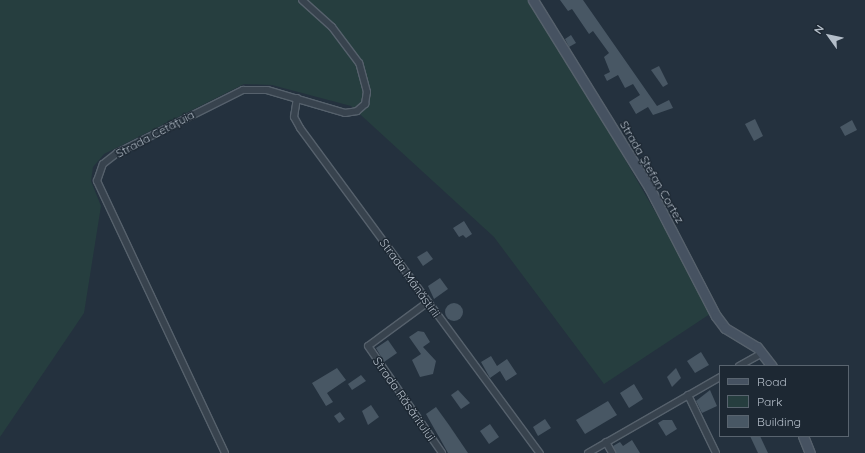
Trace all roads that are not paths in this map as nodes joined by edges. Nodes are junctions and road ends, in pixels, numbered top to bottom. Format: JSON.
{"nodes":[{"id":1,"x":302,"y":0,"type":"edge"},
{"id":2,"x":533,"y":0,"type":"edge"},
{"id":3,"x":297,"y":98,"type":"junction"},
{"id":4,"x":428,"y":302,"type":"junction"},
{"id":5,"x":762,"y":353,"type":"junction"},
{"id":6,"x":741,"y":365,"type":"edge"},
{"id":7,"x":771,"y":365,"type":"edge"},
{"id":8,"x":719,"y":378,"type":"edge"},
{"id":9,"x":688,"y":395,"type":"junction"},
{"id":10,"x":803,"y":437,"type":"edge"},
{"id":11,"x":606,"y":442,"type":"junction"},
{"id":12,"x":225,"y":453,"type":"edge"},
{"id":13,"x":442,"y":453,"type":"edge"},
{"id":14,"x":540,"y":453,"type":"edge"},
{"id":15,"x":588,"y":453,"type":"edge"},
{"id":16,"x":612,"y":453,"type":"edge"},
{"id":17,"x":716,"y":453,"type":"edge"},
{"id":18,"x":810,"y":453,"type":"edge"}],
"edges":[{"from":1,"to":3,"type":"street","name":"Strada Cetățuia"},
{"from":2,"to":5,"type":"street","name":"Strada Ștefan Cortez"},
{"from":3,"to":4,"type":"street","name":"Strada Mânăstirii"},
{"from":3,"to":12,"type":"street","name":"Strada Cetățuia"},
{"from":4,"to":13,"type":"street","name":"Strada Răsăritului"},
{"from":4,"to":14,"type":"street","name":"Strada Mânăstirii"},
{"from":5,"to":6,"type":"street"},
{"from":5,"to":7,"type":"street","name":"Strada Ștefan Cortez"},
{"from":8,"to":9,"type":"street"},
{"from":9,"to":11,"type":"street"},
{"from":9,"to":17,"type":"street"},
{"from":10,"to":18,"type":"street"},
{"from":11,"to":15,"type":"street"},
{"from":11,"to":16,"type":"street"}]}
